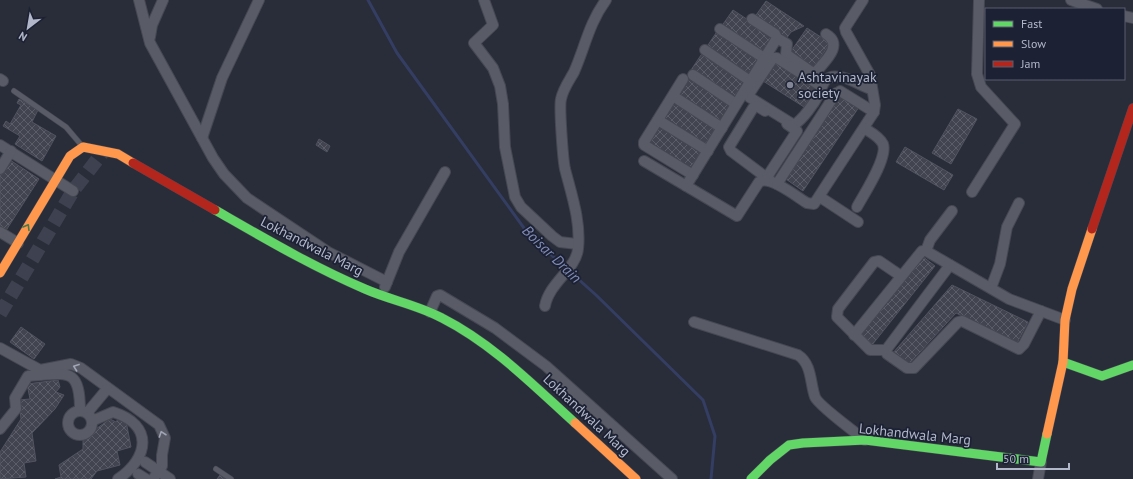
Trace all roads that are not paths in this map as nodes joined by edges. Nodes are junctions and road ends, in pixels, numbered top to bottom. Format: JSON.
{"nodes":[{"id":1,"x":139,"y":0,"type":"edge"},
{"id":2,"x":163,"y":0,"type":"edge"},
{"id":3,"x":259,"y":0,"type":"edge"},
{"id":4,"x":484,"y":0,"type":"edge"},
{"id":5,"x":606,"y":0,"type":"edge"},
{"id":6,"x":863,"y":0,"type":"edge"},
{"id":7,"x":979,"y":0,"type":"edge"},
{"id":8,"x":1071,"y":0,"type":"edge"},
{"id":9,"x":1094,"y":8,"type":"edge"},
{"id":10,"x":752,"y":19,"type":"dead end"},
{"id":11,"x":720,"y":29,"type":"dead end"},
{"id":12,"x":826,"y":34,"type":"dead end"},
{"id":13,"x":777,"y":38,"type":"junction"},
{"id":14,"x":150,"y":43,"type":"junction"},
{"id":15,"x":705,"y":50,"type":"dead end"},
{"id":16,"x":764,"y":58,"type":"junction"},
{"id":17,"x":816,"y":72,"type":"junction"},
{"id":18,"x":750,"y":81,"type":"junction"},
{"id":19,"x":824,"y":82,"type":"junction"},
{"id":20,"x":871,"y":89,"type":"junction"},
{"id":21,"x":14,"y":91,"type":"dead end"},
{"id":22,"x":673,"y":96,"type":"junction"},
{"id":23,"x":736,"y":104,"type":"junction"},
{"id":24,"x":1133,"y":108,"type":"edge"},
{"id":25,"x":874,"y":112,"type":"junction"},
{"id":26,"x":658,"y":120,"type":"junction"},
{"id":27,"x":722,"y":128,"type":"junction"},
{"id":28,"x":864,"y":128,"type":"junction"},
{"id":29,"x":202,"y":138,"type":"junction"},
{"id":30,"x":0,"y":145,"type":"edge"},
{"id":31,"x":83,"y":147,"type":"junction"},
{"id":32,"x":11,"y":151,"type":"junction"},
{"id":33,"x":708,"y":151,"type":"junction"},
{"id":34,"x":644,"y":161,"type":"dead end"},
{"id":35,"x":0,"y":169,"type":"edge"},
{"id":36,"x":445,"y":172,"type":"dead end"},
{"id":37,"x":693,"y":175,"type":"junction"},
{"id":38,"x":56,"y":180,"type":"junction"},
{"id":39,"x":772,"y":181,"type":"junction"},
{"id":40,"x":686,"y":186,"type":"junction"},
{"id":41,"x":73,"y":191,"type":"dead end"},
{"id":42,"x":972,"y":192,"type":"dead end"},
{"id":43,"x":820,"y":197,"type":"junction"},
{"id":44,"x":1019,"y":203,"type":"dead end"},
{"id":45,"x":857,"y":207,"type":"dead end"},
{"id":46,"x":952,"y":211,"type":"dead end"},
{"id":47,"x":858,"y":222,"type":"dead end"},
{"id":48,"x":0,"y":232,"type":"edge"},
{"id":49,"x":18,"y":243,"type":"junction"},
{"id":50,"x":578,"y":248,"type":"junction"},
{"id":51,"x":926,"y":251,"type":"junction"},
{"id":52,"x":950,"y":265,"type":"junction"},
{"id":53,"x":0,"y":273,"type":"edge"},
{"id":54,"x":901,"y":276,"type":"junction"},
{"id":55,"x":387,"y":282,"type":"junction"},
{"id":56,"x":991,"y":288,"type":"junction"},
{"id":57,"x":383,"y":294,"type":"junction"},
{"id":58,"x":545,"y":306,"type":"dead end"},
{"id":59,"x":430,"y":312,"type":"junction"},
{"id":60,"x":1041,"y":312,"type":"junction"},
{"id":61,"x":1065,"y":320,"type":"junction"},
{"id":62,"x":694,"y":322,"type":"dead end"},
{"id":63,"x":854,"y":335,"type":"junction"},
{"id":64,"x":0,"y":348,"type":"edge"},
{"id":65,"x":886,"y":350,"type":"junction"},
{"id":66,"x":14,"y":356,"type":"junction"},
{"id":67,"x":1063,"y":362,"type":"junction"},
{"id":68,"x":1133,"y":365,"type":"edge"},
{"id":69,"x":23,"y":367,"type":"dead end"},
{"id":70,"x":107,"y":389,"type":"junction"},
{"id":71,"x":86,"y":415,"type":"junction"},
{"id":72,"x":0,"y":429,"type":"edge"},
{"id":73,"x":865,"y":440,"type":"junction"},
{"id":74,"x":145,"y":462,"type":"dead end"},
{"id":75,"x":1041,"y":462,"type":"junction"},
{"id":76,"x":216,"y":469,"type":"dead end"},
{"id":77,"x":156,"y":475,"type":"edge"},
{"id":78,"x":632,"y":478,"type":"edge"},
{"id":79,"x":118,"y":479,"type":"edge"},
{"id":80,"x":170,"y":479,"type":"edge"},
{"id":81,"x":231,"y":479,"type":"edge"},
{"id":82,"x":672,"y":479,"type":"edge"},
{"id":83,"x":751,"y":479,"type":"edge"},
{"id":84,"x":1038,"y":479,"type":"edge"}],
"edges":[{"from":1,"to":14,"type":"street"},
{"from":2,"to":14,"type":"street"},
{"from":3,"to":29,"type":"street"},
{"from":4,"to":50,"type":"street"},
{"from":5,"to":50,"type":"street"},
{"from":6,"to":20,"type":"street"},
{"from":7,"to":42,"type":"street"},
{"from":8,"to":9,"type":"street"},
{"from":10,"to":13,"type":"street"},
{"from":11,"to":16,"type":"street"},
{"from":12,"to":17,"type":"street"},
{"from":13,"to":16,"type":"street"},
{"from":13,"to":17,"type":"street"},
{"from":14,"to":29,"type":"street"},
{"from":15,"to":18,"type":"street"},
{"from":16,"to":18,"type":"street"},
{"from":17,"to":19,"type":"street"},
{"from":18,"to":23,"type":"street"},
{"from":19,"to":19,"type":"street"},
{"from":19,"to":20,"type":"street"},
{"from":20,"to":25,"type":"street"},
{"from":21,"to":31,"type":"lane"},
{"from":22,"to":23,"type":"street"},
{"from":22,"to":26,"type":"street"},
{"from":22,"to":27,"type":"street"},
{"from":23,"to":27,"type":"street"},
{"from":24,"to":61,"type":"street"},
{"from":25,"to":28,"type":"street"},
{"from":25,"to":39,"type":"street"},
{"from":26,"to":33,"type":"street"},
{"from":26,"to":37,"type":"street"},
{"from":27,"to":33,"type":"street"},
{"from":28,"to":43,"type":"street"},
{"from":28,"to":45,"type":"street"},
{"from":29,"to":55,"type":"street"},
{"from":30,"to":32,"type":"street"},
{"from":31,"to":38,"type":"street"},
{"from":31,"to":57,"type":"street","name":"Lokhandwala Marg"},
{"from":32,"to":35,"type":"street"},
{"from":32,"to":38,"type":"street"},
{"from":33,"to":37,"type":"street"},
{"from":34,"to":40,"type":"street"},
{"from":36,"to":55,"type":"street"},
{"from":37,"to":40,"type":"street"},
{"from":38,"to":41,"type":"street"},
{"from":49,"to":38,"type":"street","one_way":true},
{"from":39,"to":39,"type":"street"},
{"from":39,"to":40,"type":"street"},
{"from":39,"to":43,"type":"street"},
{"from":43,"to":47,"type":"street"},
{"from":44,"to":56,"type":"street"},
{"from":46,"to":51,"type":"street"},
{"from":48,"to":49,"type":"street"},
{"from":49,"to":53,"type":"street"},
{"from":50,"to":58,"type":"street"},
{"from":51,"to":52,"type":"street"},
{"from":51,"to":54,"type":"street"},
{"from":52,"to":56,"type":"street"},
{"from":52,"to":65,"type":"street"},
{"from":54,"to":63,"type":"street"},
{"from":54,"to":63,"type":"street"},
{"from":55,"to":57,"type":"street"},
{"from":56,"to":60,"type":"street"},
{"from":57,"to":59,"type":"street","name":"Lokhandwala Marg"},
{"from":59,"to":78,"type":"street","name":"Lokhandwala Marg"},
{"from":59,"to":82,"type":"street"},
{"from":60,"to":61,"type":"street"},
{"from":60,"to":65,"type":"street"},
{"from":61,"to":67,"type":"street"},
{"from":62,"to":73,"type":"street"},
{"from":63,"to":65,"type":"street"},
{"from":64,"to":66,"type":"street"},
{"from":66,"to":69,"type":"street"},
{"from":70,"to":66,"type":"street","one_way":true},
{"from":67,"to":68,"type":"street"},
{"from":67,"to":75,"type":"street"},
{"from":70,"to":71,"type":"street"},
{"from":77,"to":70,"type":"street","one_way":true},
{"from":71,"to":72,"type":"street"},
{"from":71,"to":79,"type":"street"},
{"from":73,"to":75,"type":"street","name":"Lokhandwala Marg"},
{"from":73,"to":83,"type":"street","name":"Lokhandwala Marg"},
{"from":74,"to":77,"type":"street"},
{"from":75,"to":84,"type":"street"},
{"from":76,"to":81,"type":"lane"},
{"from":77,"to":80,"type":"street"}]}
